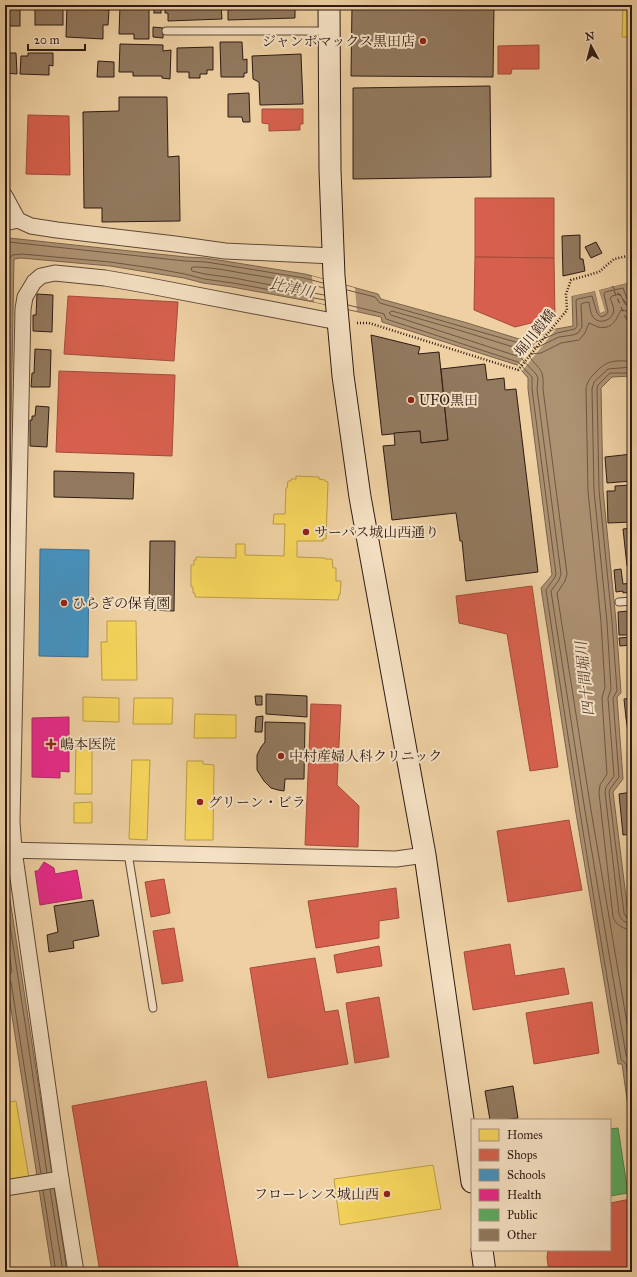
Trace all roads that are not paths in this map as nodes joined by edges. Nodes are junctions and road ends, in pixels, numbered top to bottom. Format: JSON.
{"nodes":[{"id":1,"x":329,"y":5,"type":"edge"},
{"id":2,"x":329,"y":31,"type":"junction"},
{"id":3,"x":166,"y":32,"type":"dead end"},
{"id":4,"x":5,"y":196,"type":"edge"},
{"id":5,"x":10,"y":222,"type":"edge"},
{"id":6,"x":334,"y":266,"type":"junction"},
{"id":7,"x":338,"y":316,"type":"junction"},
{"id":8,"x":632,"y":601,"type":"edge"},
{"id":9,"x":619,"y":602,"type":"dead end"},
{"id":10,"x":11,"y":628,"type":"edge"},
{"id":11,"x":8,"y":850,"type":"edge"},
{"id":12,"x":128,"y":852,"type":"junction"},
{"id":13,"x":425,"y":855,"type":"junction"},
{"id":14,"x":153,"y":1008,"type":"dead end"},
{"id":15,"x":471,"y":1175,"type":"edge"},
{"id":16,"x":58,"y":1180,"type":"junction"},
{"id":17,"x":5,"y":1188,"type":"edge"},
{"id":18,"x":482,"y":1251,"type":"edge"},
{"id":19,"x":76,"y":1272,"type":"edge"},
{"id":20,"x":485,"y":1272,"type":"edge"}],
"edges":[{"from":1,"to":2,"type":"street"},
{"from":2,"to":3,"type":"lane"},
{"from":2,"to":6,"type":"street"},
{"from":4,"to":5,"type":"street"},
{"from":5,"to":6,"type":"street"},
{"from":6,"to":7,"type":"street"},
{"from":7,"to":10,"type":"street"},
{"from":7,"to":13,"type":"street"},
{"from":8,"to":9,"type":"lane"},
{"from":10,"to":11,"type":"street"},
{"from":11,"to":12,"type":"street"},
{"from":11,"to":16,"type":"street"},
{"from":12,"to":13,"type":"street"},
{"from":12,"to":14,"type":"lane"},
{"from":13,"to":15,"type":"street"},
{"from":16,"to":17,"type":"street"},
{"from":16,"to":19,"type":"street"},
{"from":18,"to":20,"type":"street"}]}
